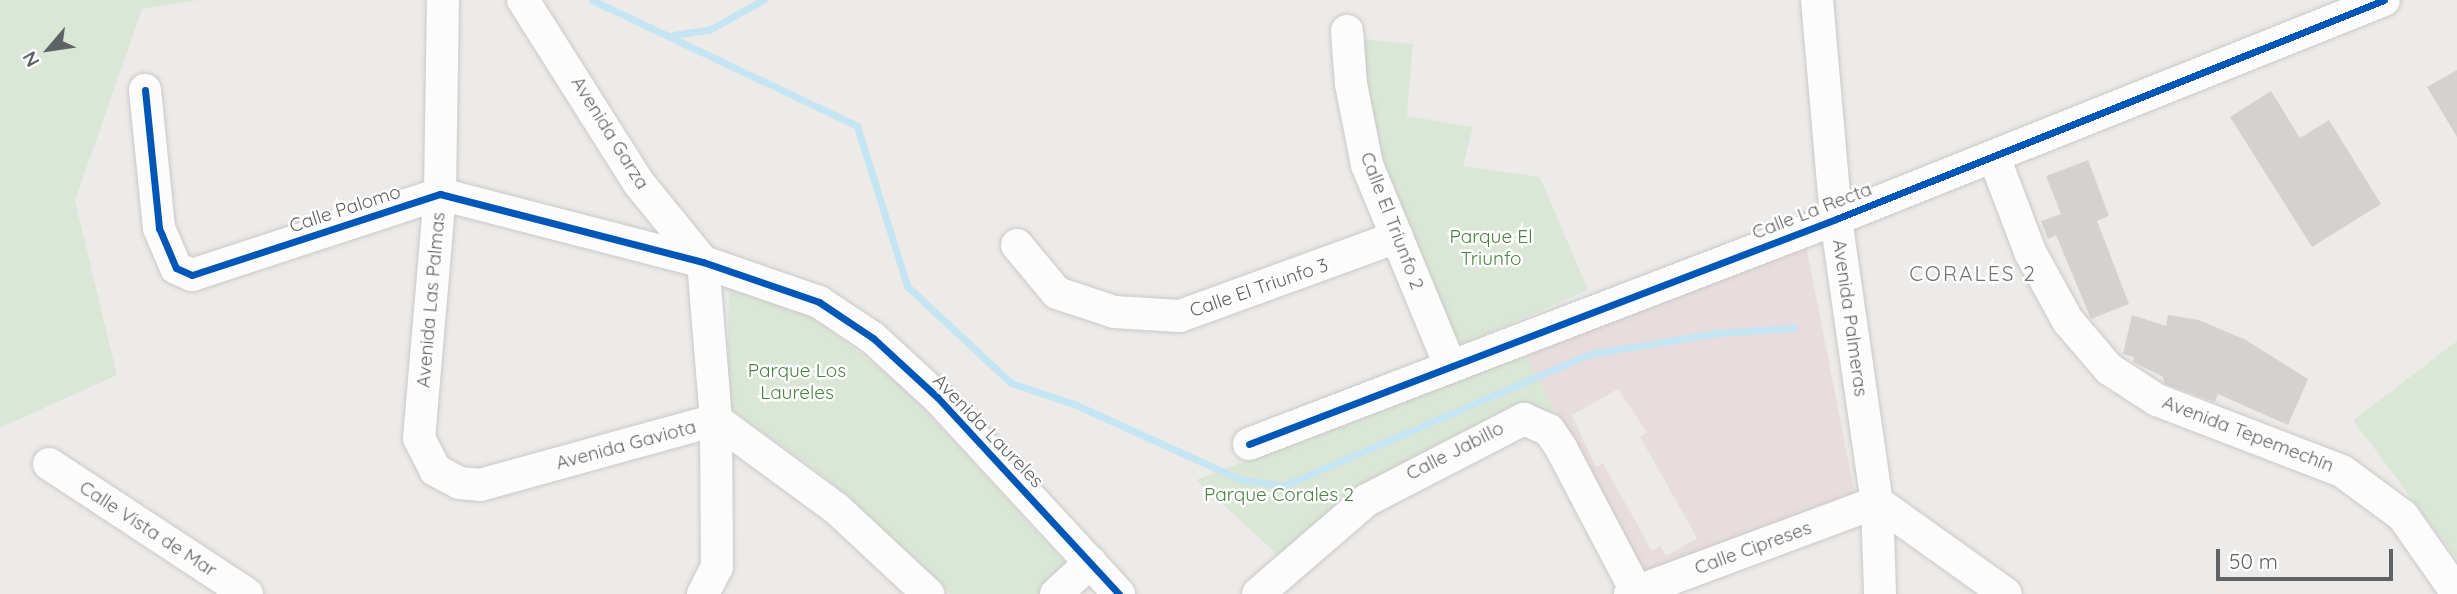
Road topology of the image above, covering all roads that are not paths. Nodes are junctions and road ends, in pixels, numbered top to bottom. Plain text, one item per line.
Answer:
1 (443, 0) edge
2 (523, 0) edge
3 (1817, 0) edge
4 (2384, 0) edge
5 (1347, 31) dead end
6 (145, 90) dead end
7 (1994, 157) junction
8 (440, 194) junction
9 (1836, 219) junction
10 (1397, 237) junction
11 (1017, 245) dead end
12 (703, 262) junction
13 (1450, 365) junction
14 (716, 420) junction
15 (1249, 444) dead end
16 (49, 464) dead end
17 (435, 470) joint
18 (1877, 502) junction
19 (1091, 562) junction
20 (1633, 592) edge
21 (926, 593) edge
22 (2457, 593) edge
23 (247, 594) edge
24 (702, 594) edge
25 (1056, 594) edge
26 (1119, 594) edge
27 (1258, 594) edge
28 (1880, 594) edge
29 (2006, 594) edge

1 - 8 street, Avenida Las Palmas
2 - 12 street, Avenida Garza
3 - 9 street, Avenida Palmeras
4 - 7 street, Calle La Recta
5 - 10 street, Calle El Triunfo 2
6 - 8 street, Calle Palomo
7 - 9 street, Calle La Recta
7 - 22 street, Avenida Tepemechín
8 - 12 street
8 - 17 street, Avenida Las Palmas
9 - 13 street, Calle La Recta
9 - 18 street, Avenida Palmeras
10 - 11 street, Calle El Triunfo 3
10 - 13 street, Calle El Triunfo 2
12 - 14 street
12 - 19 street, Avenida Laureles
13 - 15 street, Calle La Recta
14 - 17 street, Avenida Gaviota
14 - 21 street, Avenida Gaviota
14 - 24 street
16 - 23 street, Calle Vista de Mar
18 - 20 street, Calle Cipreses
18 - 28 street, Avenida Palmeras
18 - 29 street
19 - 25 street
19 - 26 street, Avenida Laureles
20 - 27 street, Calle Jabillo

